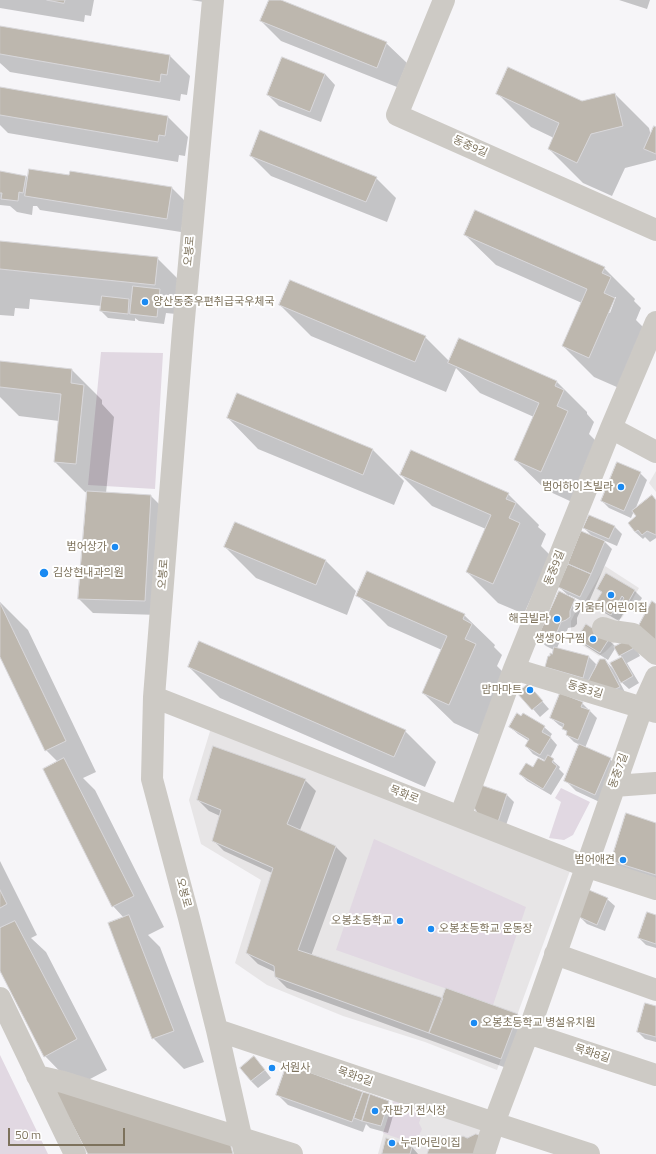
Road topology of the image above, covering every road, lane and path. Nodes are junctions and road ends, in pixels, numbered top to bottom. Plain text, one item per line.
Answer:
1 (444, 0) edge
2 (208, 2) edge
3 (656, 230) edge
4 (656, 322) edge
5 (611, 428) junction
6 (656, 452) edge
7 (603, 628) dead end
8 (656, 654) edge
9 (514, 669) junction
10 (656, 677) edge
11 (154, 697) junction
12 (649, 710) edge
13 (656, 783) edge
14 (614, 786) junction
15 (460, 817) junction
16 (585, 866) junction
17 (656, 889) edge
18 (555, 954) junction
19 (656, 990) edge
20 (0, 998) edge
21 (217, 1030) junction
22 (528, 1033) junction
23 (656, 1075) edge
24 (37, 1076) junction
25 (494, 1124) junction
26 (243, 1146) edge
27 (75, 1154) edge
28 (292, 1154) edge
29 (484, 1154) edge
30 (589, 1154) edge

1 - 3 street, 동중9길
2 - 11 street, 오봉로
4 - 5 street, 동중9길
5 - 6 street
5 - 9 street, 동중9길
7 - 8 street
9 - 12 street, 동중3길
9 - 15 street, 동중9길
10 - 12 street, 동중7길
11 - 15 street, 목화로
11 - 21 street, 오봉로
12 - 14 street, 동중7길
13 - 14 street
14 - 16 street, 동중7길
15 - 16 street, 목화로
16 - 17 street, 목화로
16 - 18 street
18 - 19 street
18 - 22 street
20 - 24 street
21 - 25 street, 목화9길
21 - 26 street, 오봉로
22 - 23 street, 목화8길
22 - 25 street
24 - 26 street
24 - 27 street
25 - 29 street
25 - 30 street
26 - 28 street

